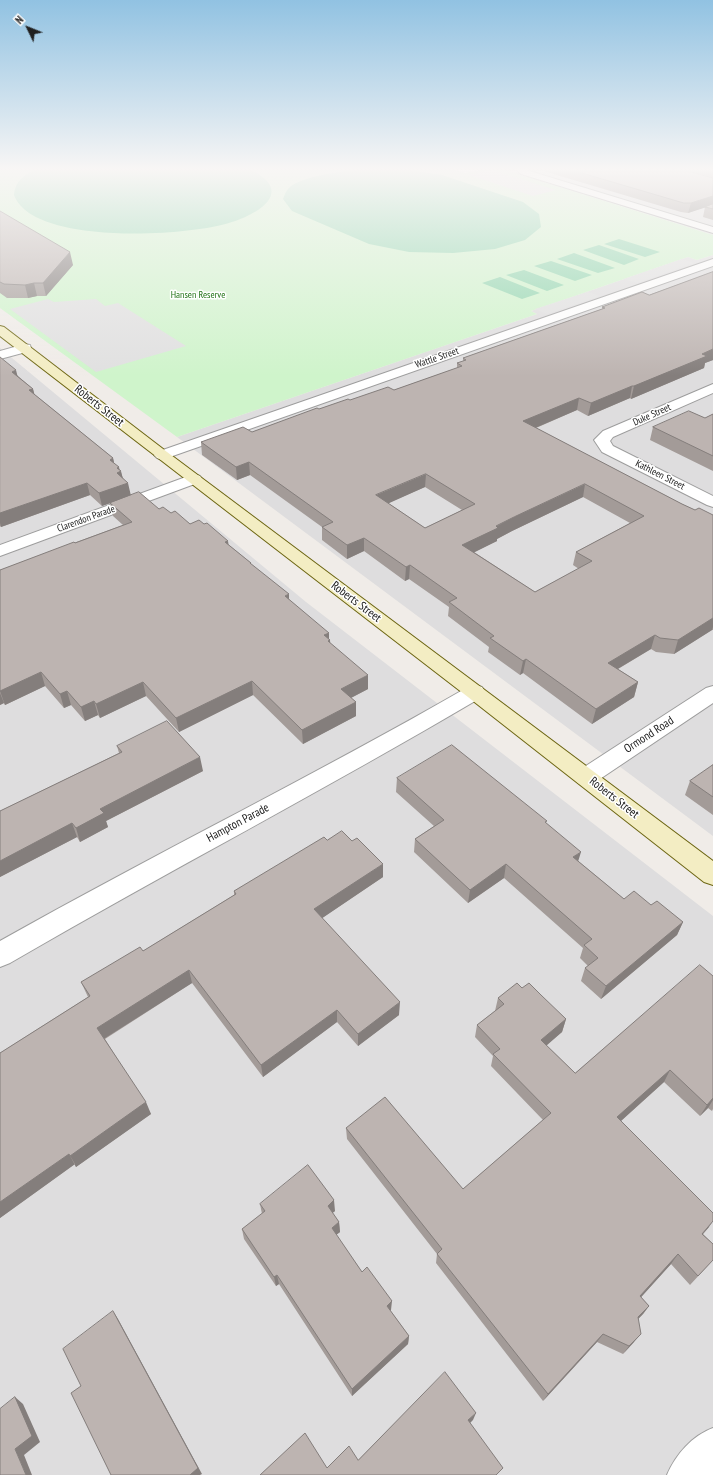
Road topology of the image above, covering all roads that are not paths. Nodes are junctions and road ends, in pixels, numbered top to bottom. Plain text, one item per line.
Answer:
1 (713, 262) edge
2 (0, 330) edge
3 (25, 348) junction
4 (0, 355) edge
5 (713, 388) edge
6 (607, 448) joint
7 (162, 455) junction
8 (194, 479) junction
9 (713, 502) edge
10 (0, 551) edge
11 (475, 692) junction
12 (713, 693) edge
13 (586, 776) junction
14 (713, 875) edge
15 (0, 954) edge
16 (713, 1448) edge
17 (687, 1475) edge

1 - 7 street, Wattle Street
2 - 3 street, Roberts Street
3 - 4 street
3 - 7 street, Roberts Street
5 - 6 street, Duke Street
6 - 9 street, Kathleen Street
7 - 8 street, Roberts Street
8 - 10 street, Clarendon Parade
8 - 11 street, Roberts Street
11 - 13 street, Roberts Street
11 - 15 street, Hampton Parade
12 - 13 street, Ormond Road
13 - 14 street, Roberts Street
16 - 17 street

